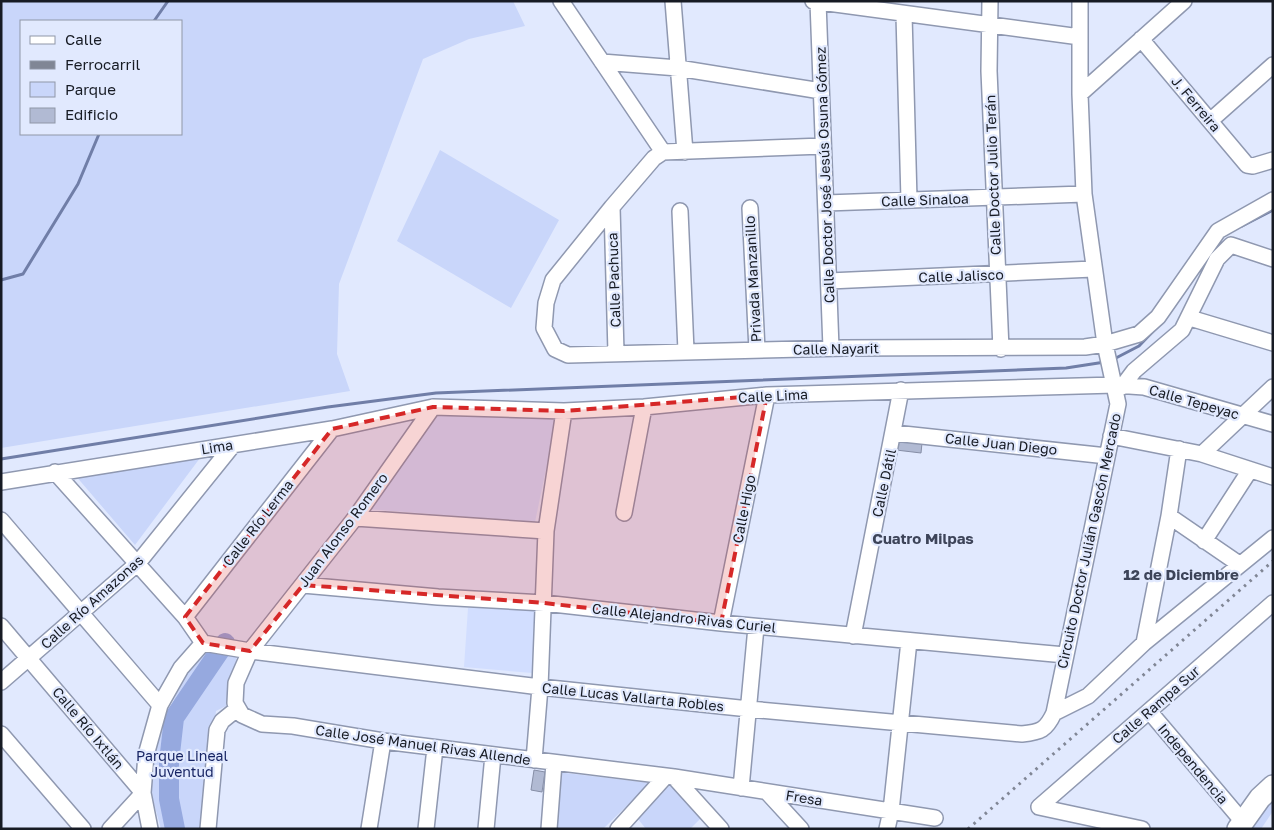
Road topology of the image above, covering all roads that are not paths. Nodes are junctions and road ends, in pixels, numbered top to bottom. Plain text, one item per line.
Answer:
1 (561, 1) edge
2 (673, 1) edge
3 (813, 1) edge
4 (990, 1) edge
5 (1080, 1) edge
6 (1184, 1) edge
7 (818, 2) edge
8 (904, 15) junction
9 (989, 24) junction
10 (1080, 37) junction
11 (1142, 39) junction
12 (602, 62) junction
13 (1273, 65) edge
14 (678, 68) junction
15 (821, 91) junction
16 (1080, 94) junction
17 (1210, 121) junction
18 (824, 146) junction
19 (663, 152) junction
20 (685, 152) junction
21 (1273, 160) edge
22 (1084, 194) junction
23 (994, 197) junction
24 (909, 200) junction
25 (1273, 200) edge
26 (826, 203) junction
27 (612, 207) junction
28 (750, 208) dead end
29 (680, 211) dead end
30 (1273, 259) edge
31 (1093, 269) junction
32 (997, 275) junction
33 (829, 281) junction
34 (1190, 318) junction
35 (1273, 343) edge
36 (1105, 347) junction
37 (831, 348) junction
38 (1001, 348) junction
39 (757, 350) junction
40 (686, 351) junction
41 (616, 353) junction
42 (1116, 381) junction
43 (1273, 386) edge
44 (901, 390) junction
45 (766, 395) junction
46 (433, 406) junction
47 (644, 407) junction
48 (564, 410) junction
49 (1242, 416) junction
50 (1273, 424) edge
51 (332, 429) junction
52 (894, 433) junction
53 (1111, 436) junction
54 (232, 445) junction
55 (1179, 449) junction
56 (1202, 454) junction
57 (1107, 456) junction
58 (1250, 470) junction
59 (55, 472) junction
60 (1273, 477) edge
61 (1, 482) edge
62 (624, 513) dead end
63 (1169, 516) junction
64 (355, 518) junction
65 (1, 520) edge
66 (546, 532) junction
67 (1273, 538) edge
68 (1204, 541) junction
69 (138, 563) junction
70 (1239, 564) junction
71 (304, 585) junction
72 (544, 603) junction
73 (1273, 603) edge
74 (80, 613) junction
75 (185, 617) junction
76 (721, 623) junction
77 (1, 626) edge
78 (756, 627) junction
79 (853, 636) junction
80 (909, 641) junction
81 (203, 642) junction
82 (1144, 643) junction
83 (250, 651) junction
84 (1065, 655) junction
85 (29, 658) junction
86 (1, 682) edge
87 (540, 687) junction
88 (160, 705) junction
89 (238, 708) junction
90 (749, 710) junction
91 (1149, 711) junction
92 (1054, 713) junction
93 (901, 723) junction
94 (1, 734) edge
95 (383, 741) junction
96 (435, 748) junction
97 (493, 755) junction
98 (534, 760) junction
99 (554, 763) junction
100 (669, 777) junction
101 (741, 788) junction
102 (767, 792) junction
103 (1266, 792) edge
104 (143, 793) junction
105 (892, 812) junction
106 (935, 818) dead end
107 (1234, 825) edge
108 (627, 826) edge
109 (84, 829) edge
110 (110, 829) edge
111 (150, 829) edge
112 (208, 829) edge
113 (369, 829) edge
114 (426, 829) edge
115 (486, 829) edge
116 (549, 829) edge
117 (722, 829) edge
118 (801, 829) edge
119 (887, 829) edge
120 (1142, 829) edge

1 - 12 street
2 - 14 street
3 - 7 street
4 - 9 street, Calle Doctor Julio Terán
5 - 10 street, Circuito Doctor Julián Gascón Mercado
6 - 11 street
7 - 8 street
7 - 15 street, Calle Doctor José Jesús Osuna Gómez
8 - 9 street
8 - 24 street
9 - 10 street
9 - 23 street, Calle Doctor Julio Terán
10 - 16 street, Circuito Doctor Julián Gascón Mercado
11 - 16 street
11 - 17 street, J. Ferreira
12 - 14 street
12 - 19 street
13 - 17 street
14 - 15 street
14 - 20 street
15 - 18 street, Calle Doctor José Jesús Osuna Gómez
16 - 22 street, Circuito Doctor Julián Gascón Mercado
17 - 21 street, J. Ferreira
18 - 20 street
18 - 26 street, Calle Doctor José Jesús Osuna Gómez
19 - 20 street
19 - 27 street
22 - 23 street, Calle Sinaloa
22 - 31 street, Circuito Doctor Julián Gascón Mercado
23 - 24 street, Calle Sinaloa
23 - 32 street, Calle Doctor Julio Terán
24 - 26 street, Calle Sinaloa
25 - 36 street, Calle Nayarit
26 - 33 street, Calle Doctor José Jesús Osuna Gómez
27 - 41 street, Calle Pachuca
27 - 41 street, Calle Nayarit
28 - 39 street, Privada Manzanillo
29 - 40 street
30 - 34 street
31 - 32 street, Calle Jalisco
31 - 36 street, Circuito Doctor Julián Gascón Mercado
32 - 33 street, Calle Jalisco
32 - 38 street, Calle Doctor Julio Terán
33 - 37 street, Calle Doctor José Jesús Osuna Gómez
34 - 35 street
34 - 42 street
36 - 38 street, Calle Nayarit
36 - 42 street, Circuito Doctor Julián Gascón Mercado
37 - 38 street, Calle Nayarit
37 - 39 street, Calle Nayarit
39 - 40 street, Calle Nayarit
40 - 41 street, Calle Nayarit
42 - 44 street, Calle Lima
42 - 49 street, Calle Tepeyac
42 - 53 street, Circuito Doctor Julián Gascón Mercado
43 - 49 street
44 - 45 street, Calle Lima
44 - 52 street, Calle Dátil
45 - 47 street, Calle Lima
45 - 76 street, Calle Higo
46 - 48 street, Calle Lima
46 - 51 street, Lima
46 - 64 street, Juan Alonso Romero
47 - 48 street, Calle Lima
47 - 62 street
48 - 66 street
49 - 50 street, Calle Tepeyac
49 - 56 street
51 - 54 street, Lima
51 - 75 street, Calle Río Lerma
52 - 57 street, Calle Juan Diego
52 - 79 street, Calle Dátil
53 - 55 street
53 - 57 street, Circuito Doctor Julián Gascón Mercado
54 - 59 street, Lima
54 - 69 street, Calle Río Amazonas
55 - 56 street
55 - 63 street
56 - 58 street
57 - 84 street, Circuito Doctor Julián Gascón Mercado
58 - 60 street
58 - 68 street
59 - 61 street, Lima
59 - 69 street
63 - 68 street
63 - 82 street
64 - 66 street
64 - 71 street, Juan Alonso Romero
65 - 74 street
66 - 72 street
67 - 70 street
68 - 70 street
69 - 74 street, Calle Río Amazonas
69 - 75 street
70 - 82 street
71 - 72 street, Calle Alejandro Rivas Curiel
71 - 83 street, Juan Alonso Romero
72 - 76 street, Calle Alejandro Rivas Curiel
72 - 87 street
73 - 91 street, Calle Rampa Sur
74 - 85 street, Calle Río Amazonas
74 - 88 street
75 - 81 street
76 - 78 street, Calle Alejandro Rivas Curiel
77 - 85 street, Calle Río Ixtlán
78 - 79 street, Calle Alejandro Rivas Curiel
78 - 90 street
79 - 80 street, Calle Alejandro Rivas Curiel
80 - 84 street, Calle Alejandro Rivas Curiel
80 - 93 street
81 - 83 street, Calle Lucas Vallarta Robles
81 - 88 street
82 - 92 street
83 - 87 street, Calle Lucas Vallarta Robles
83 - 89 street
84 - 92 street, Circuito Doctor Julián Gascón Mercado
85 - 86 street, Calle Río Amazonas
85 - 104 street, Calle Río Ixtlán
87 - 90 street, Calle Lucas Vallarta Robles
87 - 98 street
88 - 104 street
89 - 95 street, Calle José Manuel Rivas Allende
89 - 112 street
90 - 93 street, Calle Lucas Vallarta Robles
90 - 101 street
91 - 107 street, Independencia
91 - 120 street, Calle Rampa Sur
92 - 93 street, Calle Lucas Vallarta Robles
93 - 105 street
94 - 109 street
95 - 96 street, Calle José Manuel Rivas Allende
95 - 113 street
96 - 97 street, Calle José Manuel Rivas Allende
96 - 114 street
97 - 98 street, Calle José Manuel Rivas Allende
97 - 115 street
98 - 99 street, Calle José Manuel Rivas Allende
99 - 100 street, Calle José Manuel Rivas Allende
99 - 116 street
100 - 101 street, Fresa
100 - 108 street
100 - 117 street
101 - 102 street, Fresa
102 - 105 street, Fresa
102 - 118 street
103 - 107 highway
104 - 110 street
104 - 111 street, Calle Río Ixtlán
105 - 106 street, Fresa
105 - 119 street

